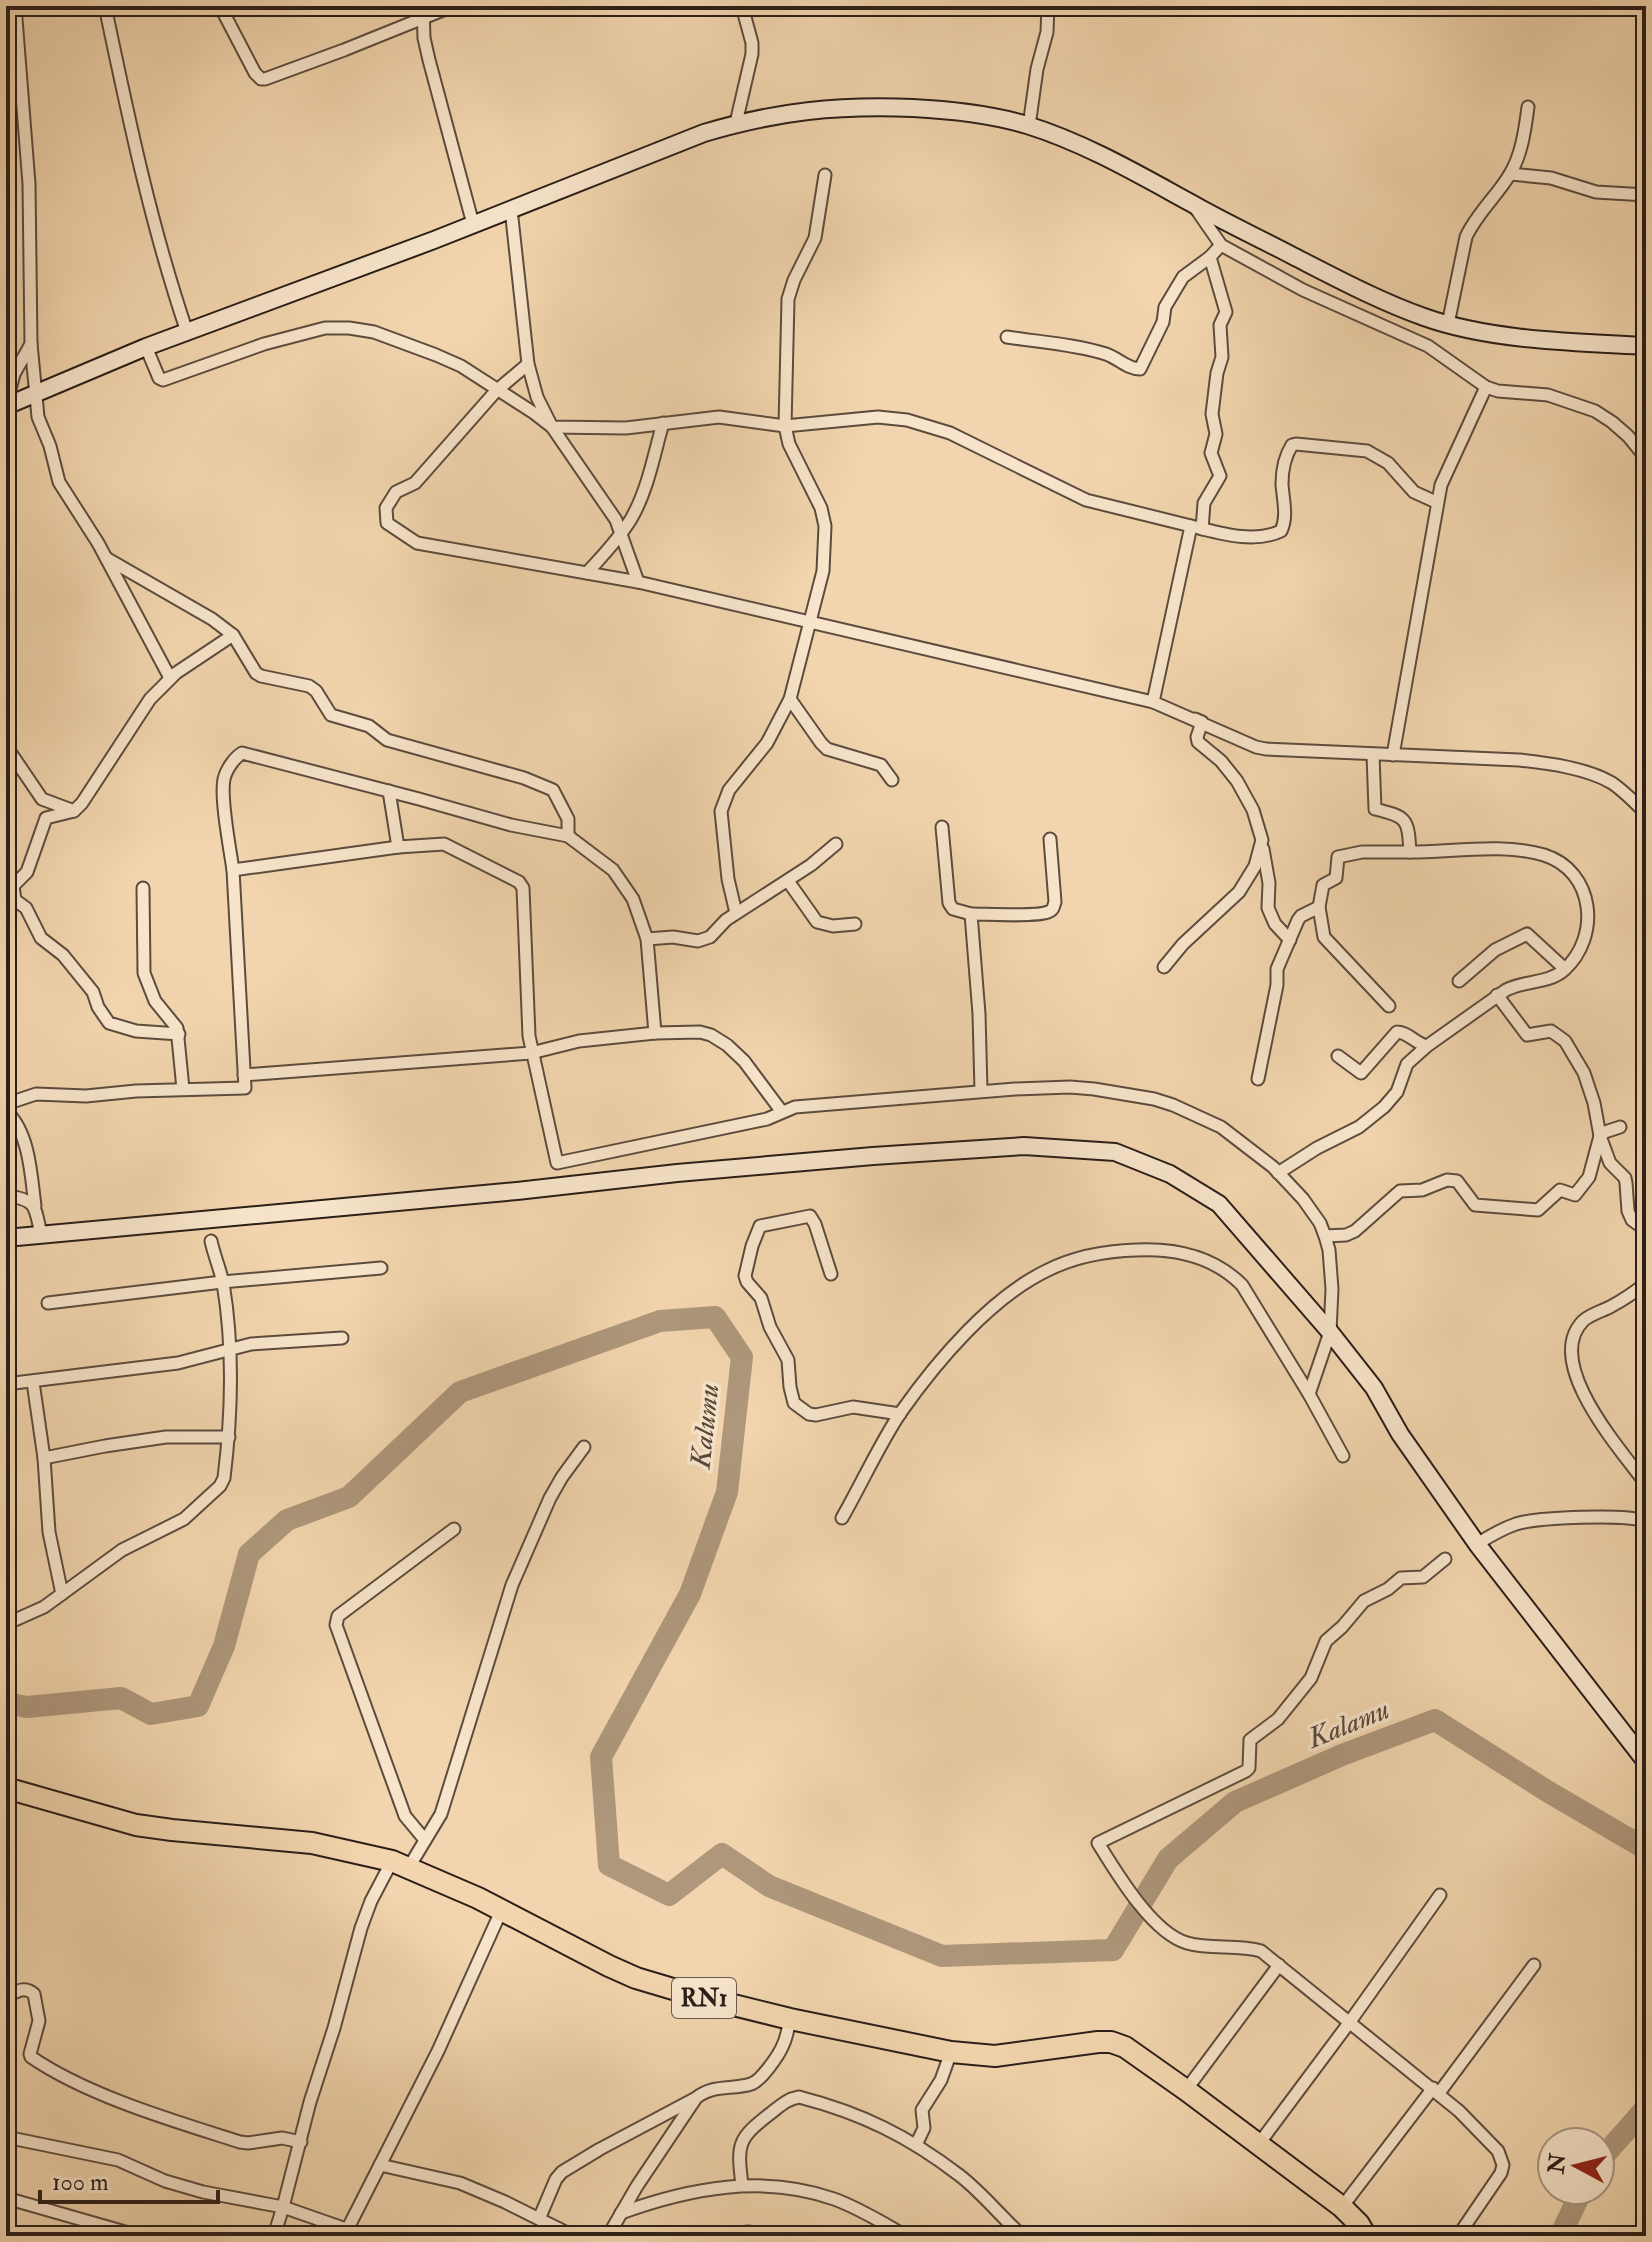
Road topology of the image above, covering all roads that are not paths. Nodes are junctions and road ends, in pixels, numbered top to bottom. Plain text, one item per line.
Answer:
1 (105, 6) edge
2 (220, 6) edge
3 (453, 6) edge
4 (742, 6) edge
5 (1048, 6) edge
6 (15, 10) edge
7 (424, 12) edge
8 (6, 23) edge
9 (1528, 107) dead end
10 (736, 123) junction
11 (1029, 126) junction
12 (1510, 174) junction
13 (825, 175) dead end
14 (1646, 195) edge
15 (1193, 205) junction
16 (511, 209) junction
17 (473, 224) junction
18 (1221, 245) junction
19 (1210, 257) junction
20 (1448, 324) junction
21 (187, 332) junction
22 (1007, 337) dead end
23 (31, 344) junction
24 (1646, 346) edge
25 (146, 347) junction
26 (528, 364) junction
27 (10, 376) edge
28 (1486, 387) junction
29 (496, 391) junction
30 (35, 395) junction
31 (6, 405) edge
32 (663, 423) junction
33 (785, 426) junction
34 (552, 427) junction
35 (1643, 451) edge
36 (1646, 467) edge
37 (1436, 502) junction
38 (1197, 528) junction
39 (621, 534) junction
40 (106, 558) junction
41 (587, 573) junction
42 (638, 582) junction
43 (810, 622) junction
44 (233, 635) junction
45 (170, 678) junction
46 (790, 699) junction
47 (1153, 702) junction
48 (1184, 714) junction
49 (6, 746) edge
50 (1373, 755) junction
51 (1393, 755) junction
52 (892, 780) dead end
53 (389, 791) junction
54 (46, 802) junction
55 (74, 811) junction
56 (1646, 813) edge
57 (46, 818) junction
58 (942, 827) dead end
59 (568, 836) junction
60 (1050, 839) dead end
61 (1262, 840) junction
62 (836, 844) dead end
63 (398, 847) junction
64 (1410, 852) junction
65 (233, 870) junction
66 (788, 881) junction
67 (143, 888) dead end
68 (1319, 907) junction
69 (736, 913) junction
70 (971, 914) junction
71 (855, 924) dead end
72 (647, 939) junction
73 (1290, 940) junction
74 (1164, 967) dead end
75 (1565, 969) junction
76 (1459, 981) dead end
77 (1497, 995) junction
78 (1389, 1006) dead end
79 (655, 1033) junction
80 (179, 1034) junction
81 (1427, 1046) junction
82 (531, 1053) junction
83 (1338, 1056) dead end
84 (244, 1075) junction
85 (1258, 1079) dead end
86 (183, 1089) junction
87 (981, 1091) junction
88 (6, 1104) edge
89 (6, 1111) edge
90 (782, 1112) junction
91 (1620, 1127) dead end
92 (1600, 1136) junction
93 (1278, 1173) junction
94 (6, 1195) edge
95 (35, 1206) junction
96 (1646, 1230) edge
97 (41, 1234) junction
98 (1325, 1236) junction
99 (6, 1238) edge
100 (211, 1241) dead end
101 (381, 1268) dead end
102 (831, 1274) dead end
103 (222, 1282) junction
104 (1646, 1283) edge
105 (48, 1303) dead end
106 (1330, 1332) junction
107 (342, 1338) dead end
108 (230, 1348) junction
109 (33, 1382) junction
110 (6, 1384) edge
111 (1309, 1394) junction
112 (900, 1414) junction
113 (229, 1437) junction
114 (584, 1447) dead end
115 (1343, 1456) dead end
116 (44, 1458) junction
117 (1646, 1484) edge
118 (842, 1518) dead end
119 (1646, 1521) edge
120 (454, 1529) dead end
121 (1477, 1544) junction
122 (1445, 1559) dead end
123 (62, 1594) junction
124 (6, 1624) edge
125 (1646, 1762) edge
126 (6, 1788) edge
127 (425, 1840) junction
128 (400, 1864) junction
129 (1440, 1895) dead end
130 (502, 1909) junction
131 (1279, 1965) junction
132 (1534, 1965) dead end
133 (6, 1997) edge
134 (790, 2019) junction
135 (1349, 2023) junction
136 (951, 2052) junction
137 (1186, 2090) junction
138 (1436, 2091) junction
139 (696, 2098) junction
140 (6, 2137) edge
141 (301, 2142) junction
142 (916, 2145) junction
143 (1258, 2145) junction
144 (380, 2165) junction
145 (742, 2185) junction
146 (6, 2198) edge
147 (283, 2207) junction
148 (1342, 2207) junction
149 (620, 2213) junction
150 (539, 2219) junction
151 (348, 2228) junction
152 (556, 2233) edge
153 (139, 2236) edge
154 (274, 2236) edge
155 (366, 2236) edge
156 (573, 2236) edge
157 (608, 2236) edge
158 (712, 2236) edge
159 (770, 2236) edge
160 (906, 2236) edge
161 (1026, 2236) edge
162 (1366, 2236) edge
163 (1458, 2236) edge

1 - 21 street
2 - 7 street
3 - 7 street
4 - 10 street
5 - 11 street
6 - 8 street
6 - 23 street
7 - 17 street
9 - 12 street
10 - 11 main road
10 - 16 main road
11 - 15 main road
12 - 14 street
12 - 20 street
13 - 33 street
15 - 18 street
15 - 20 main road
16 - 17 main road
16 - 26 street
17 - 21 main road
18 - 19 street
18 - 28 street
19 - 22 street
19 - 38 street
20 - 24 main road
21 - 25 main road
23 - 27 street
23 - 30 street
25 - 29 street
25 - 30 main road
26 - 29 street
26 - 34 street
27 - 31 street
28 - 35 street
28 - 37 street
29 - 34 street
29 - 41 street
30 - 31 main road
30 - 40 street
32 - 33 street
32 - 34 street
32 - 39 street
33 - 38 street
33 - 43 street
34 - 39 street
35 - 36 street
37 - 38 street
37 - 51 street
38 - 47 street
39 - 41 street
39 - 42 street
40 - 44 street
40 - 45 street
41 - 42 street
42 - 43 street
43 - 46 street
43 - 47 street
44 - 45 street
44 - 59 street
45 - 55 street
46 - 52 street
46 - 69 street
47 - 48 street
48 - 50 street
48 - 61 street
49 - 54 street
50 - 51 street
50 - 64 street
51 - 56 street
53 - 59 street
53 - 63 street
53 - 65 street
54 - 55 street
54 - 57 street
55 - 57 street
57 - 80 street
58 - 70 street
59 - 72 street
60 - 70 street
61 - 73 street
61 - 74 street
62 - 66 street
63 - 65 street
63 - 82 street
64 - 68 street
64 - 75 street
65 - 84 street
66 - 69 street
66 - 71 street
67 - 80 street
68 - 73 street
68 - 78 street
69 - 72 street
70 - 87 street
72 - 79 street
73 - 85 street
75 - 76 street
75 - 77 street
77 - 81 street
77 - 92 street
79 - 82 street
79 - 90 street
80 - 86 street
81 - 83 street
81 - 93 street
82 - 84 street
82 - 90 street
84 - 86 street
86 - 88 street
87 - 90 street
87 - 93 street
89 - 95 street
91 - 92 street
92 - 96 street
92 - 98 street
93 - 98 street
94 - 95 street
95 - 97 street
97 - 99 main road
97 - 106 main road
98 - 106 street
100 - 103 street
101 - 103 street
102 - 112 street
103 - 105 street
103 - 108 street
104 - 117 street
106 - 111 street
106 - 121 main road
107 - 108 street
108 - 109 street
108 - 113 street
109 - 110 street
109 - 116 street
111 - 112 street
111 - 115 street
112 - 118 street
113 - 116 street
113 - 123 street
114 - 127 street
116 - 123 street
119 - 121 street
120 - 127 street
121 - 125 main road
122 - 131 street
123 - 124 street
126 - 128 highway, RN1
127 - 128 street
128 - 130 highway, RN1
128 - 141 street
129 - 135 street
130 - 134 highway, RN1
130 - 144 street
131 - 135 street
131 - 137 street
132 - 138 street
133 - 141 street
134 - 136 highway, RN1
134 - 139 street
135 - 138 street
135 - 143 street
136 - 137 highway, RN1
136 - 142 street
137 - 143 highway, RN1
138 - 148 street
138 - 163 street
139 - 149 street
139 - 150 street
140 - 147 street
141 - 147 street
142 - 145 street
142 - 161 street
143 - 148 highway, RN1
144 - 150 street
144 - 151 street
145 - 149 street
145 - 160 street
146 - 153 street
147 - 151 street
147 - 154 street
148 - 162 highway, RN1
149 - 157 street
150 - 152 street
151 - 155 street
152 - 156 street
158 - 159 street

